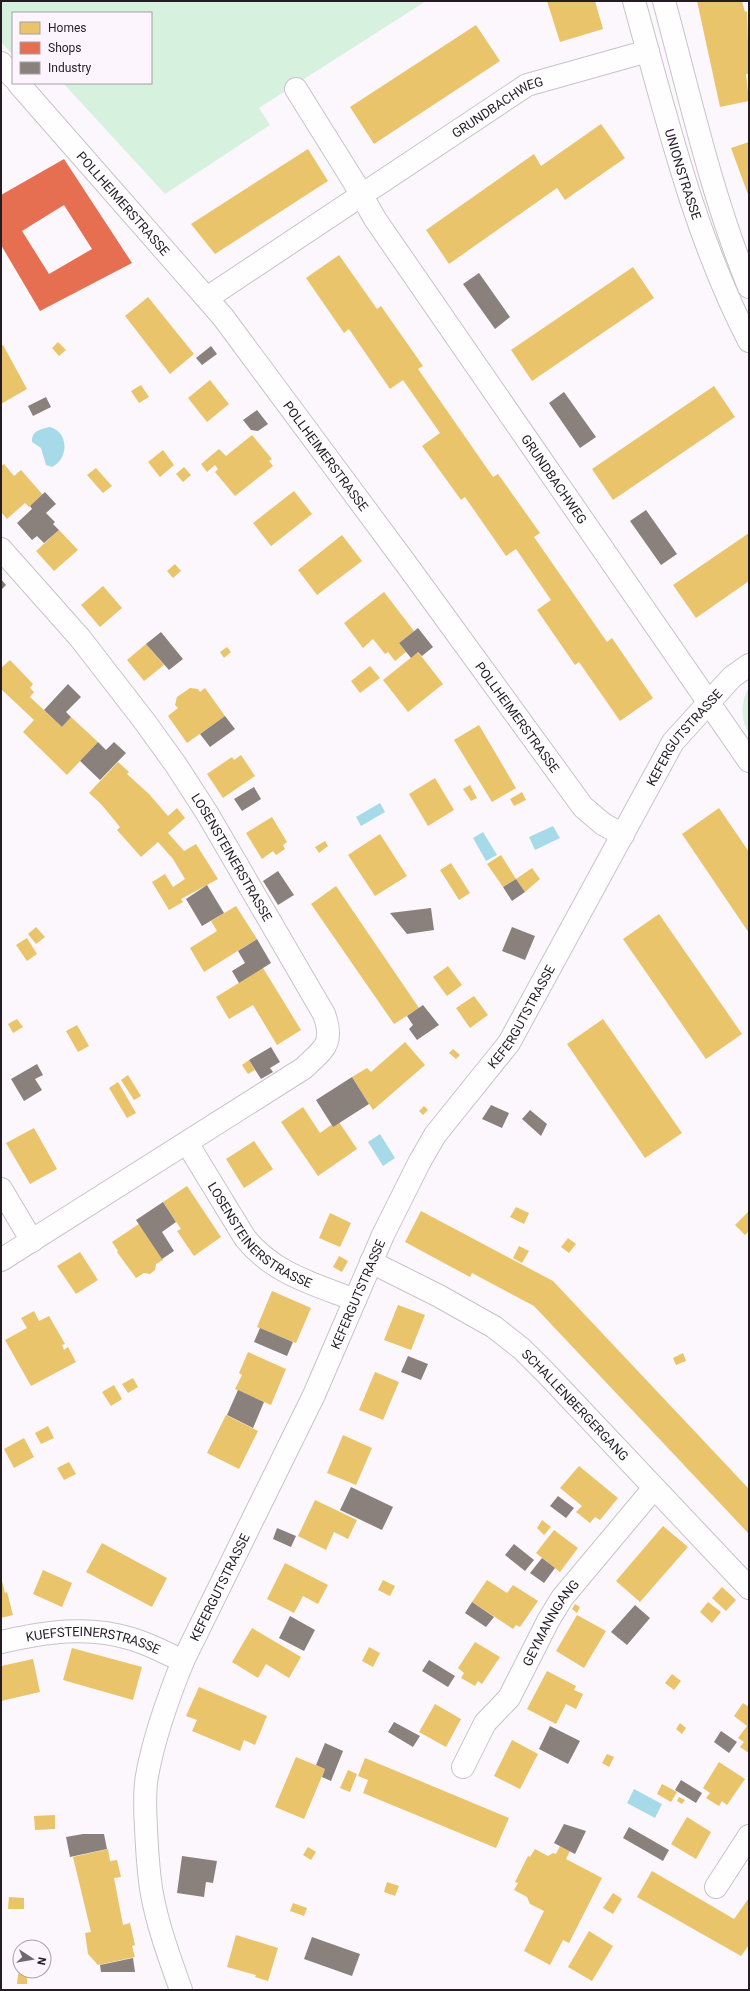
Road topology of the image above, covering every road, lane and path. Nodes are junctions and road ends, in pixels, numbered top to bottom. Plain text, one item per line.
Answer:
1 (634, 1) edge
2 (664, 1) edge
3 (648, 51) junction
4 (1, 63) edge
5 (12, 76) edge
6 (19, 84) edge
7 (296, 89) dead end
8 (361, 195) junction
9 (749, 287) edge
10 (207, 298) junction
11 (749, 341) edge
12 (1, 549) edge
13 (749, 665) edge
14 (709, 703) junction
15 (749, 761) edge
16 (623, 835) junction
17 (187, 1143) junction
18 (1, 1189) edge
19 (32, 1241) junction
20 (1, 1260) edge
21 (371, 1262) junction
22 (355, 1300) junction
23 (654, 1488) junction
24 (749, 1588) edge
25 (1, 1642) edge
26 (183, 1661) junction
27 (464, 1767) dead end
28 (749, 1836) edge
29 (716, 1887) dead end
30 (181, 1990) edge

1 - 3 street, UNIONSTRASSE
2 - 9 street, UNIONSTRASSE
3 - 8 street, GRUNDBACHWEG
3 - 11 street, UNIONSTRASSE
4 - 5 street
6 - 10 street, POLLHEIMERSTRASSE
7 - 8 street, GRUNDBACHWEG
8 - 10 street, GRUNDBACHWEG
8 - 14 street, GRUNDBACHWEG
10 - 16 street, POLLHEIMERSTRASSE
12 - 17 street, LOSENSTEINERSTRASSE
13 - 14 street, KEFERGUTSTRASSE
14 - 15 street, GRUNDBACHWEG
14 - 16 street, KEFERGUTSTRASSE
16 - 21 street, KEFERGUTSTRASSE
17 - 19 street, LOSENSTEINERSTRASSE
17 - 22 street, LOSENSTEINERSTRASSE
18 - 19 street
19 - 20 street, LOSENSTEINERSTRASSE
21 - 22 street, KEFERGUTSTRASSE
21 - 23 street, SCHALLENBERGERGANG
22 - 26 street, KEFERGUTSTRASSE
23 - 24 street, SCHALLENBERGERGANG
23 - 27 street, GEYMANNGANG
25 - 26 street, KUEFSTEINERSTRASSE
26 - 30 street, KEFERGUTSTRASSE
28 - 29 street

